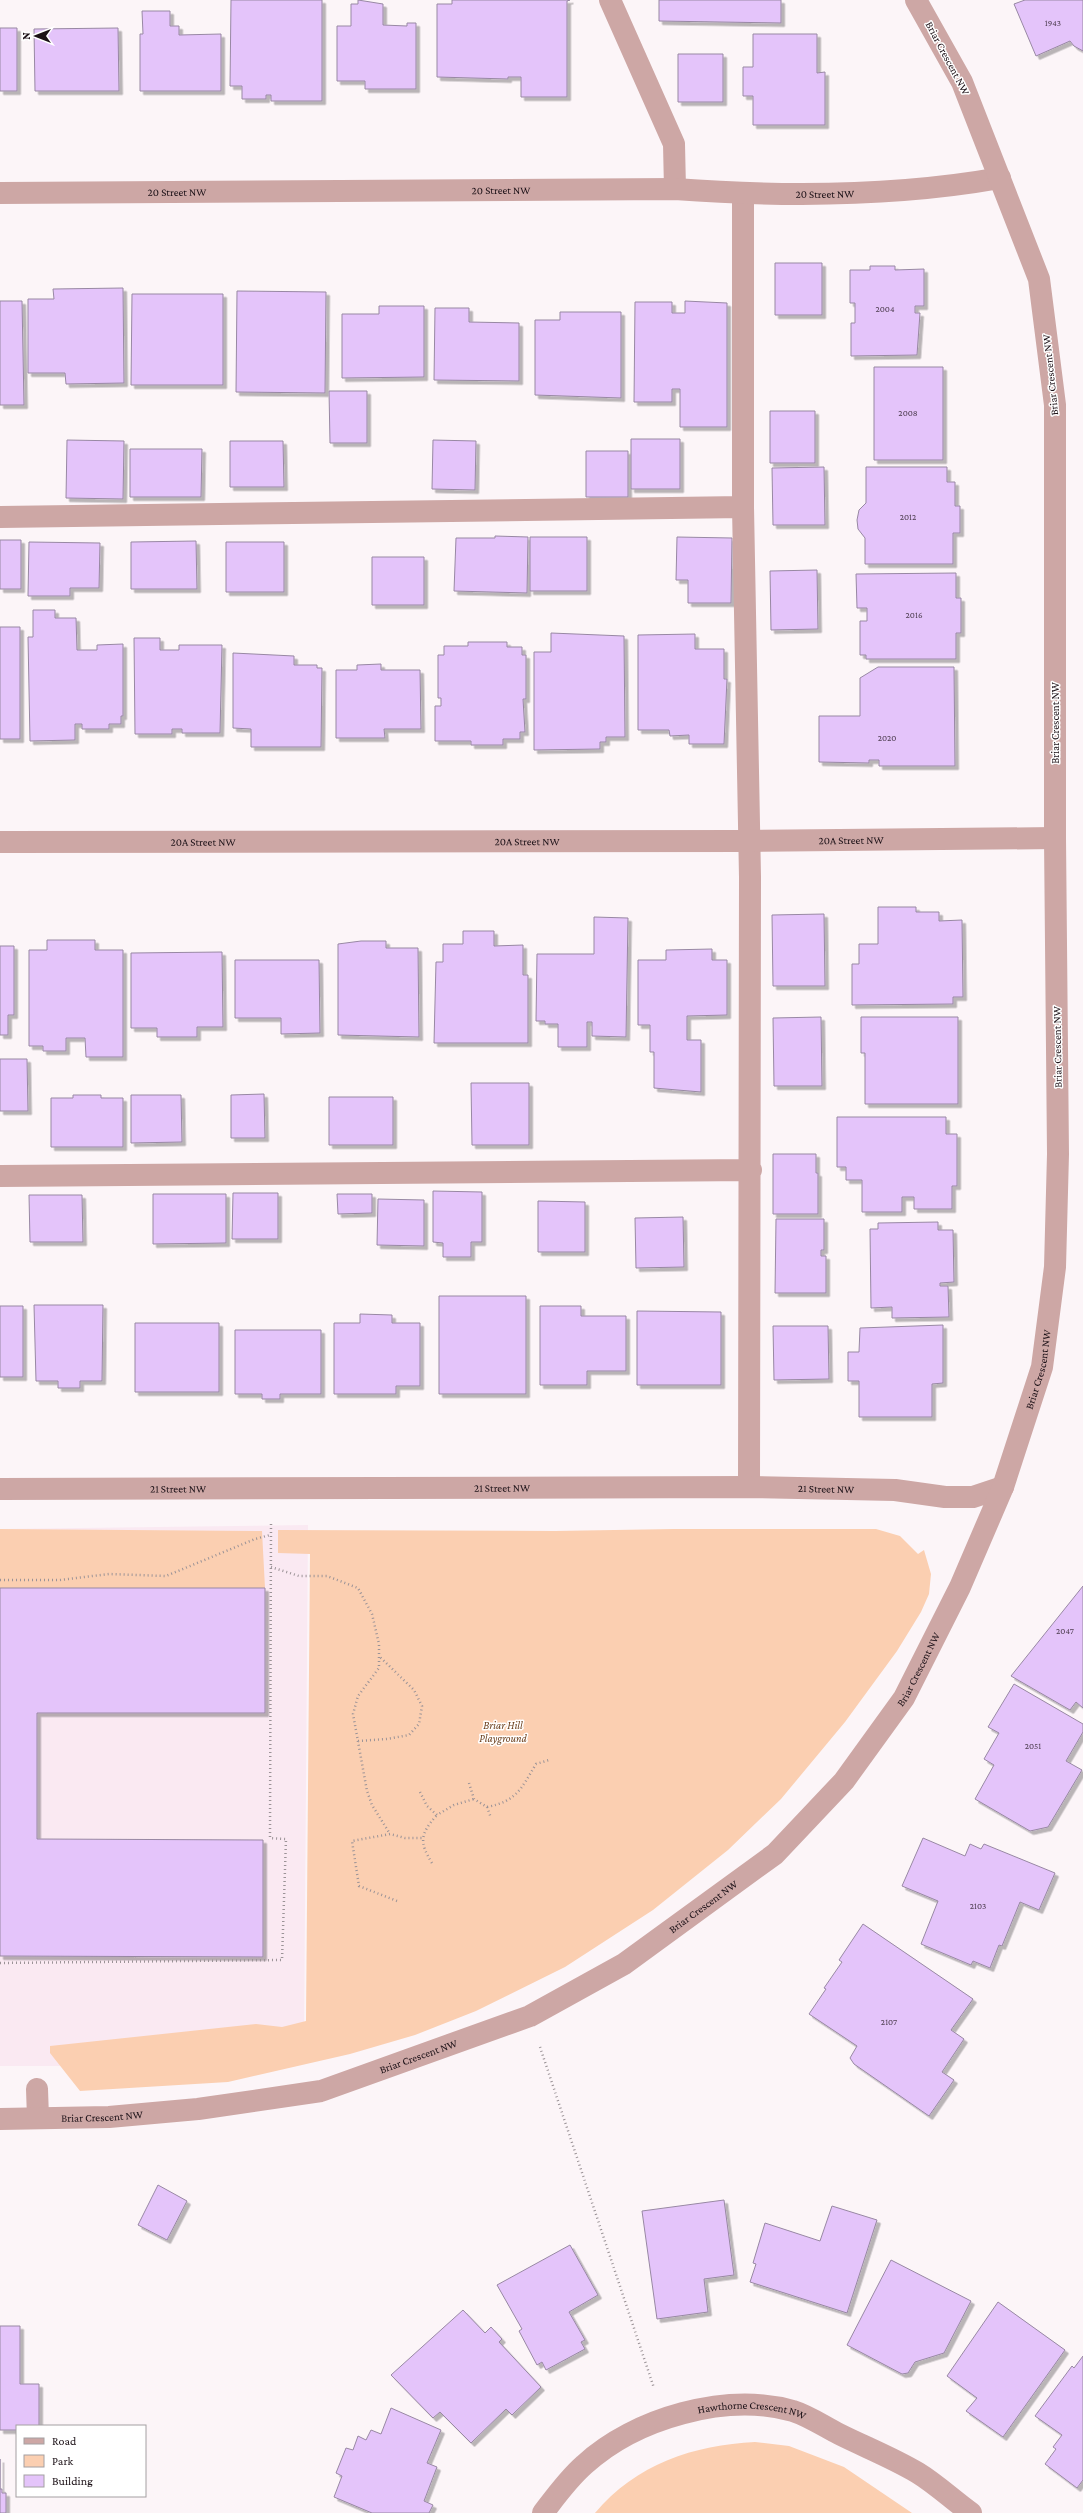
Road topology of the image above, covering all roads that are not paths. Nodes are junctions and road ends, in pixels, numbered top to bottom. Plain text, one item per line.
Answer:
1 (610, 0) edge
2 (916, 0) edge
3 (1000, 178) junction
4 (675, 189) junction
5 (0, 193) edge
6 (743, 194) junction
7 (743, 507) junction
8 (0, 517) edge
9 (1054, 838) junction
10 (748, 841) junction
11 (0, 842) edge
12 (751, 1170) junction
13 (0, 1176) edge
14 (749, 1487) junction
15 (1003, 1487) junction
16 (0, 1489) edge
17 (37, 2089) dead end
18 (0, 2118) edge
19 (38, 2118) junction
20 (543, 2513) edge
21 (971, 2513) edge

1 - 4 street
2 - 3 street, Briar Crescent NW
3 - 6 street, 20 Street NW
3 - 9 street, Briar Crescent NW
4 - 5 street, 20 Street NW
4 - 6 street, 20 Street NW
6 - 7 street
7 - 8 street
7 - 10 street
9 - 10 street, 20A Street NW
9 - 15 street, Briar Crescent NW
10 - 11 street, 20A Street NW
10 - 12 street
12 - 13 street
12 - 14 street
14 - 15 street, 21 Street NW
14 - 16 street, 21 Street NW
15 - 19 street, Briar Crescent NW
17 - 19 street
18 - 19 street, Briar Crescent NW
20 - 21 street, Hawthorne Crescent NW

